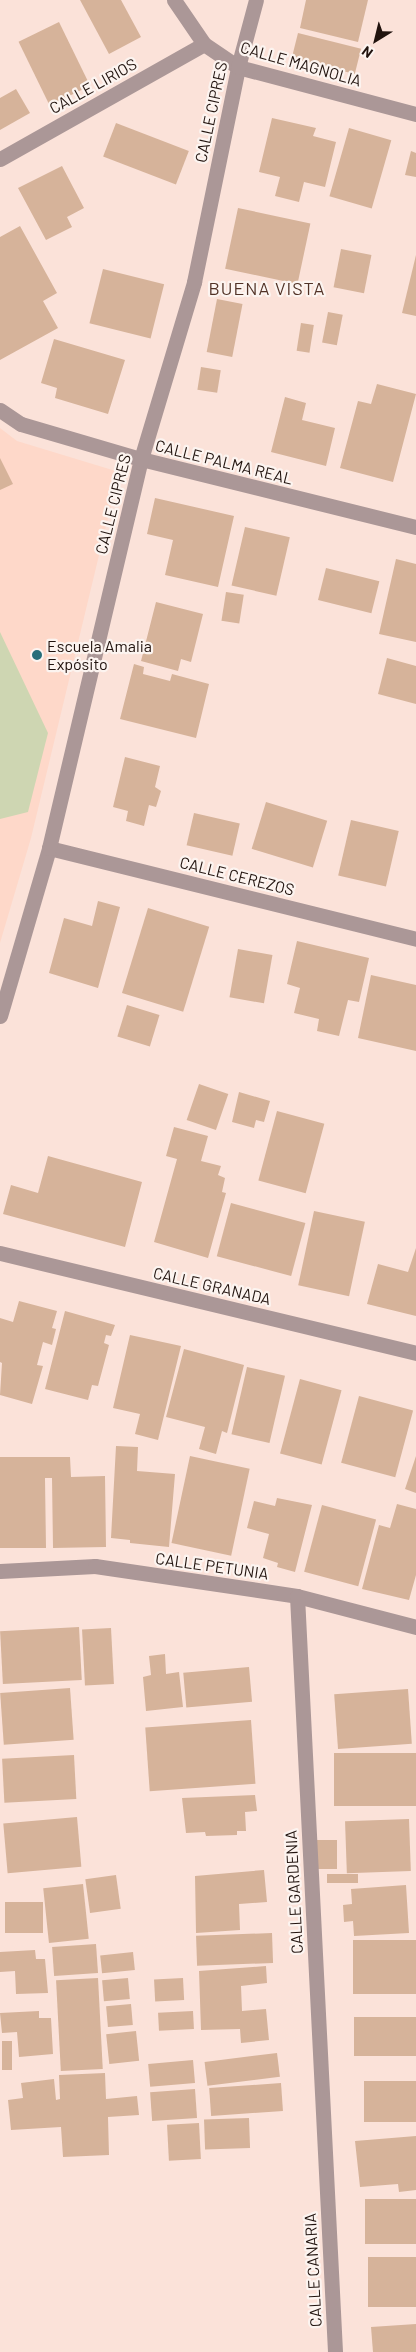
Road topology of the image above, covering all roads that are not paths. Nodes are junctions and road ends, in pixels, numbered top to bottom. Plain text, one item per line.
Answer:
1 (174, 0) edge
2 (256, 0) edge
3 (204, 44) junction
4 (238, 67) junction
5 (416, 114) edge
6 (0, 159) edge
7 (0, 410) edge
8 (141, 459) junction
9 (416, 527) edge
10 (49, 848) junction
11 (416, 939) edge
12 (0, 1016) edge
13 (0, 1253) edge
14 (416, 1353) edge
15 (0, 1571) edge
16 (297, 1596) junction
17 (416, 1627) edge
18 (326, 2187) joint
19 (335, 2352) edge

1 - 3 street, CALLE MAGNOLIA
2 - 4 street, CALLE CIPRES
3 - 4 street, CALLE MAGNOLIA
3 - 6 street, CALLE LIRIOS
4 - 5 street, CALLE MAGNOLIA
4 - 8 street, CALLE CIPRES
7 - 8 street, CALLE PALMA REAL
8 - 9 street, CALLE PALMA REAL
8 - 10 street, CALLE CIPRES
10 - 11 street, CALLE CEREZOS
10 - 12 street, CALLE CIPRES
13 - 14 street, CALLE GRANADA
15 - 16 street, CALLE PETUNIA
16 - 17 street, CALLE PETUNIA
16 - 18 street, CALLE GARDENIA
18 - 19 street, CALLE CANARIA

